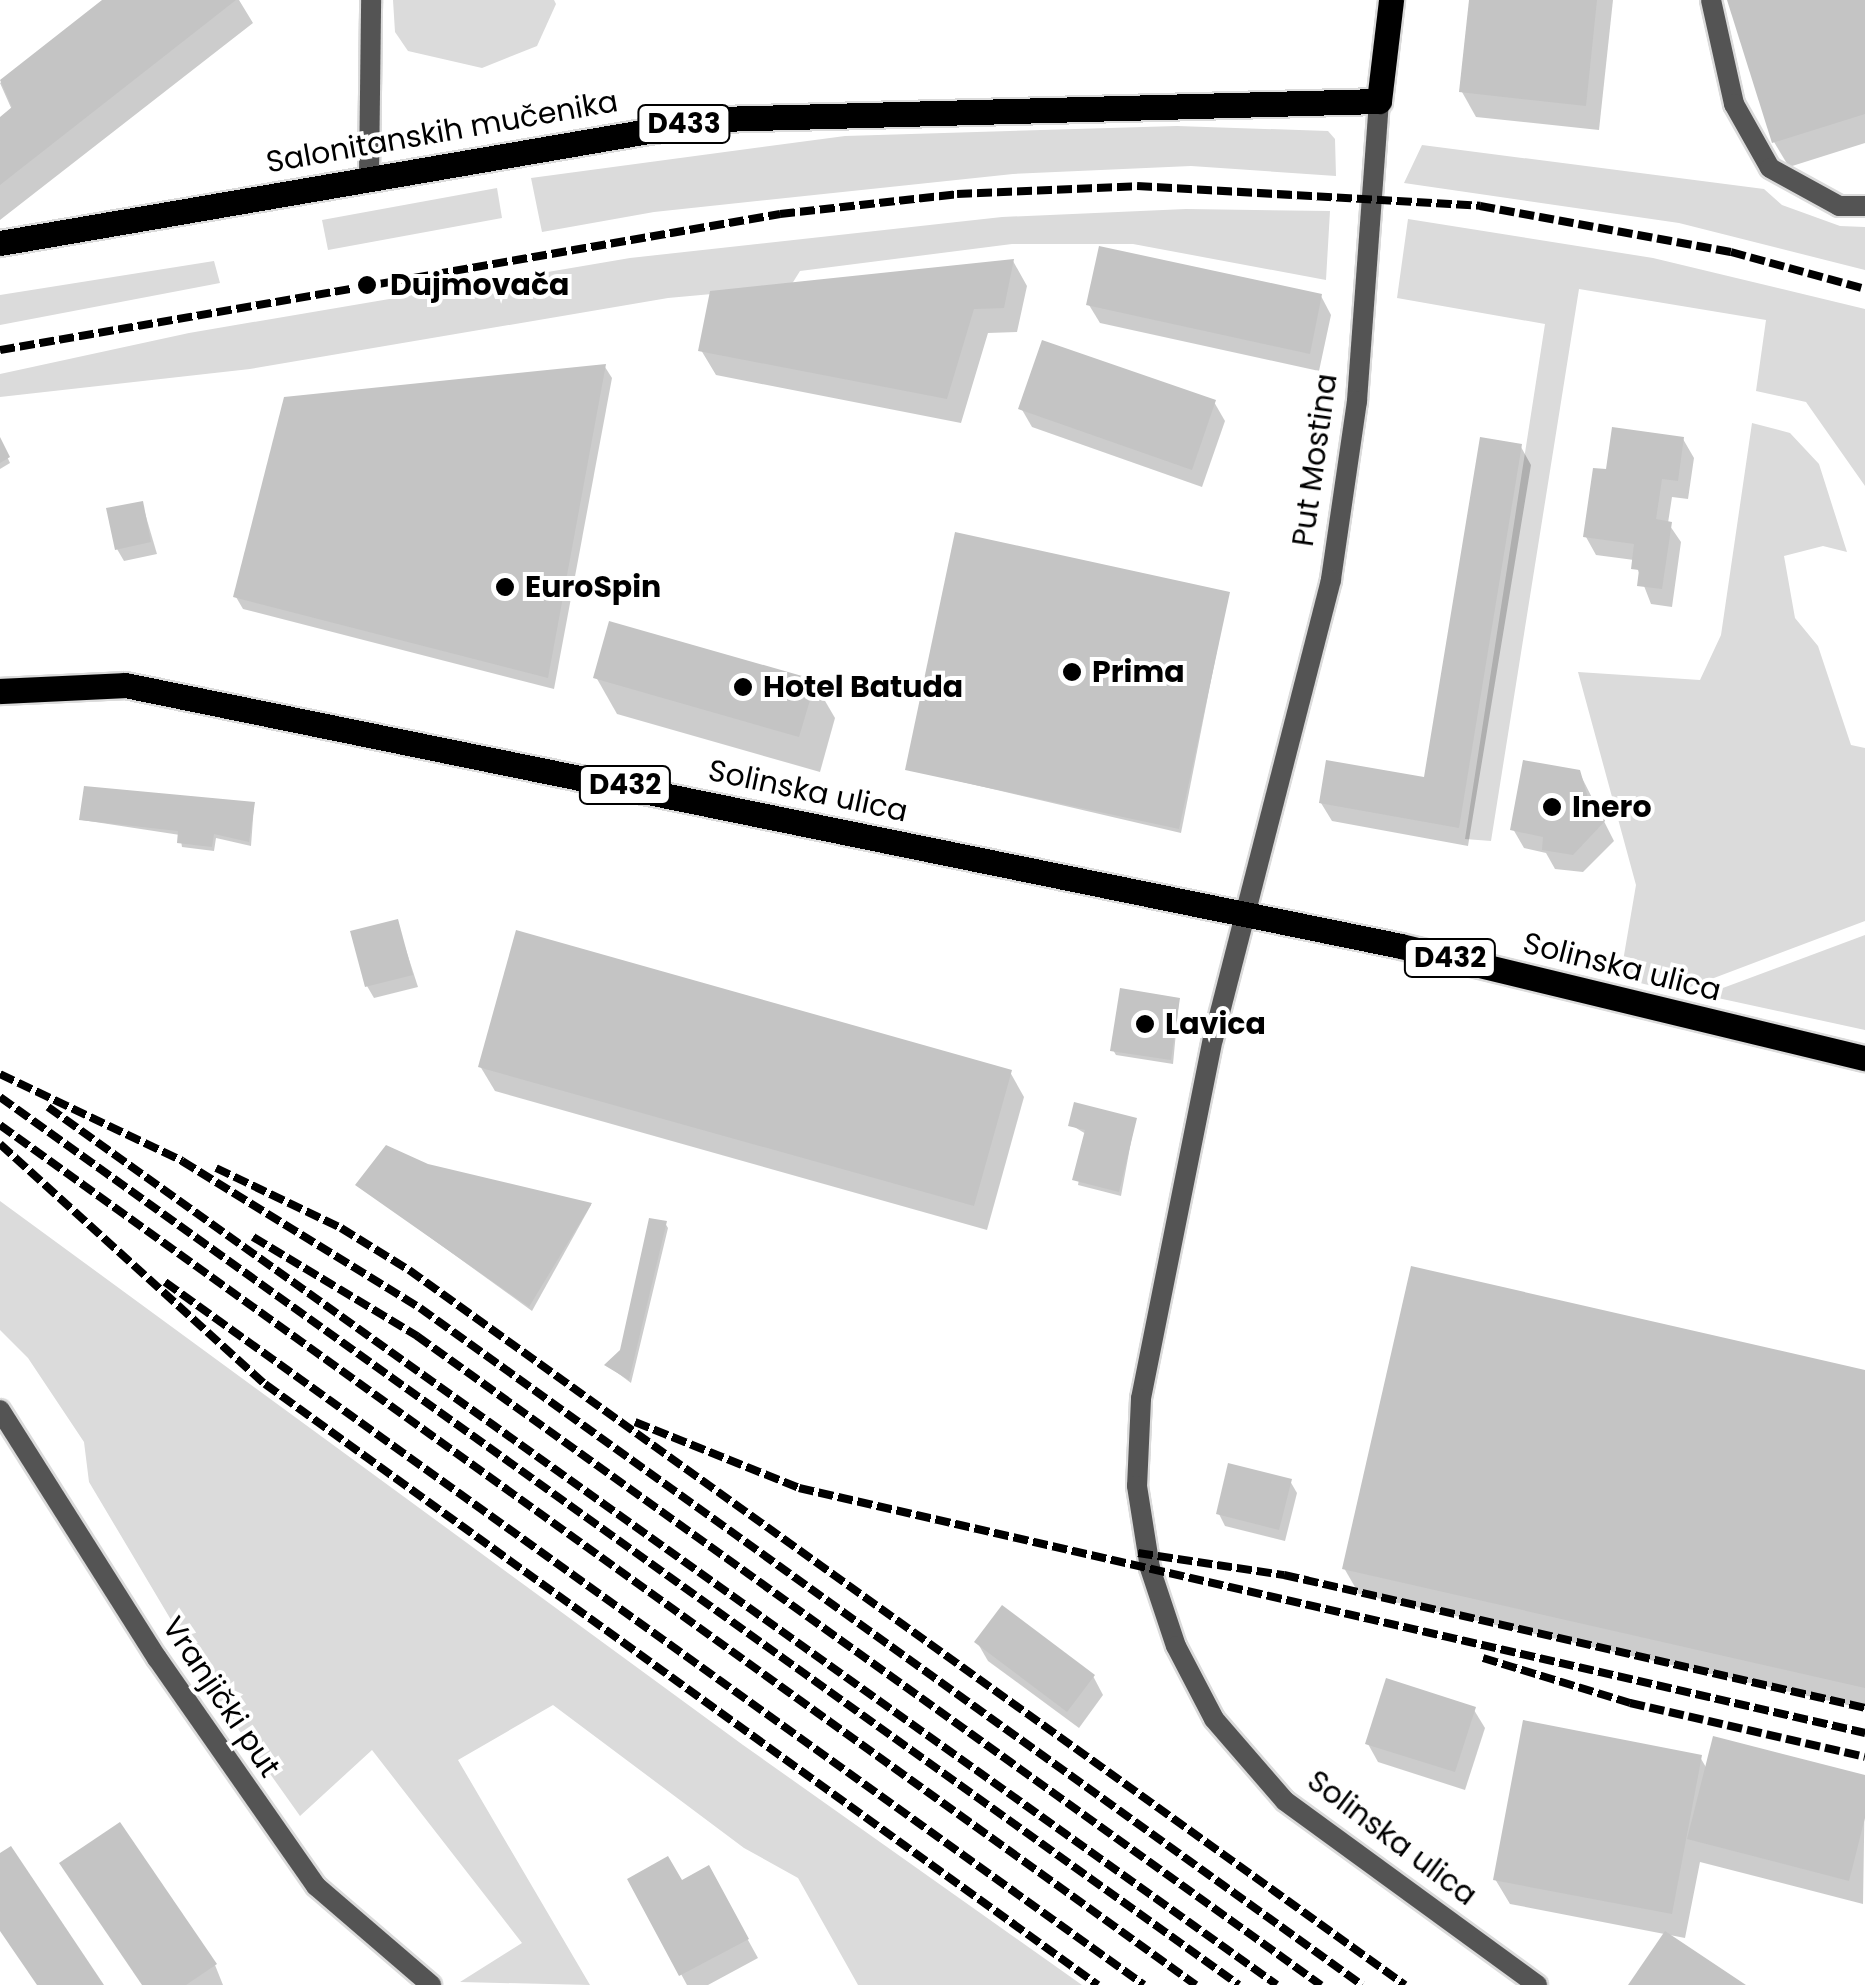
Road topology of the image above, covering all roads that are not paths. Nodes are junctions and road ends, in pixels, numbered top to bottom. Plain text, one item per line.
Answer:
1 (372, 0) edge
2 (1391, 0) edge
3 (1711, 0) edge
4 (1378, 101) junction
5 (369, 175) junction
6 (1865, 206) edge
7 (0, 243) edge
8 (0, 691) edge
9 (1246, 918) junction
10 (1865, 1058) edge
11 (0, 1410) edge
12 (431, 1985) edge
13 (1537, 1985) edge

1 - 5 street
2 - 4 main road, Put Mostina
3 - 6 street
4 - 5 main road, Salonitanskih mučenika / D433
4 - 9 street, Put Mostina
5 - 7 main road, Salonitanskih mučenika / D433
8 - 9 main road, Solinska ulica / D432
9 - 10 main road, Solinska ulica / D432
9 - 13 street, Solinska ulica
11 - 12 street, Vranjički put

